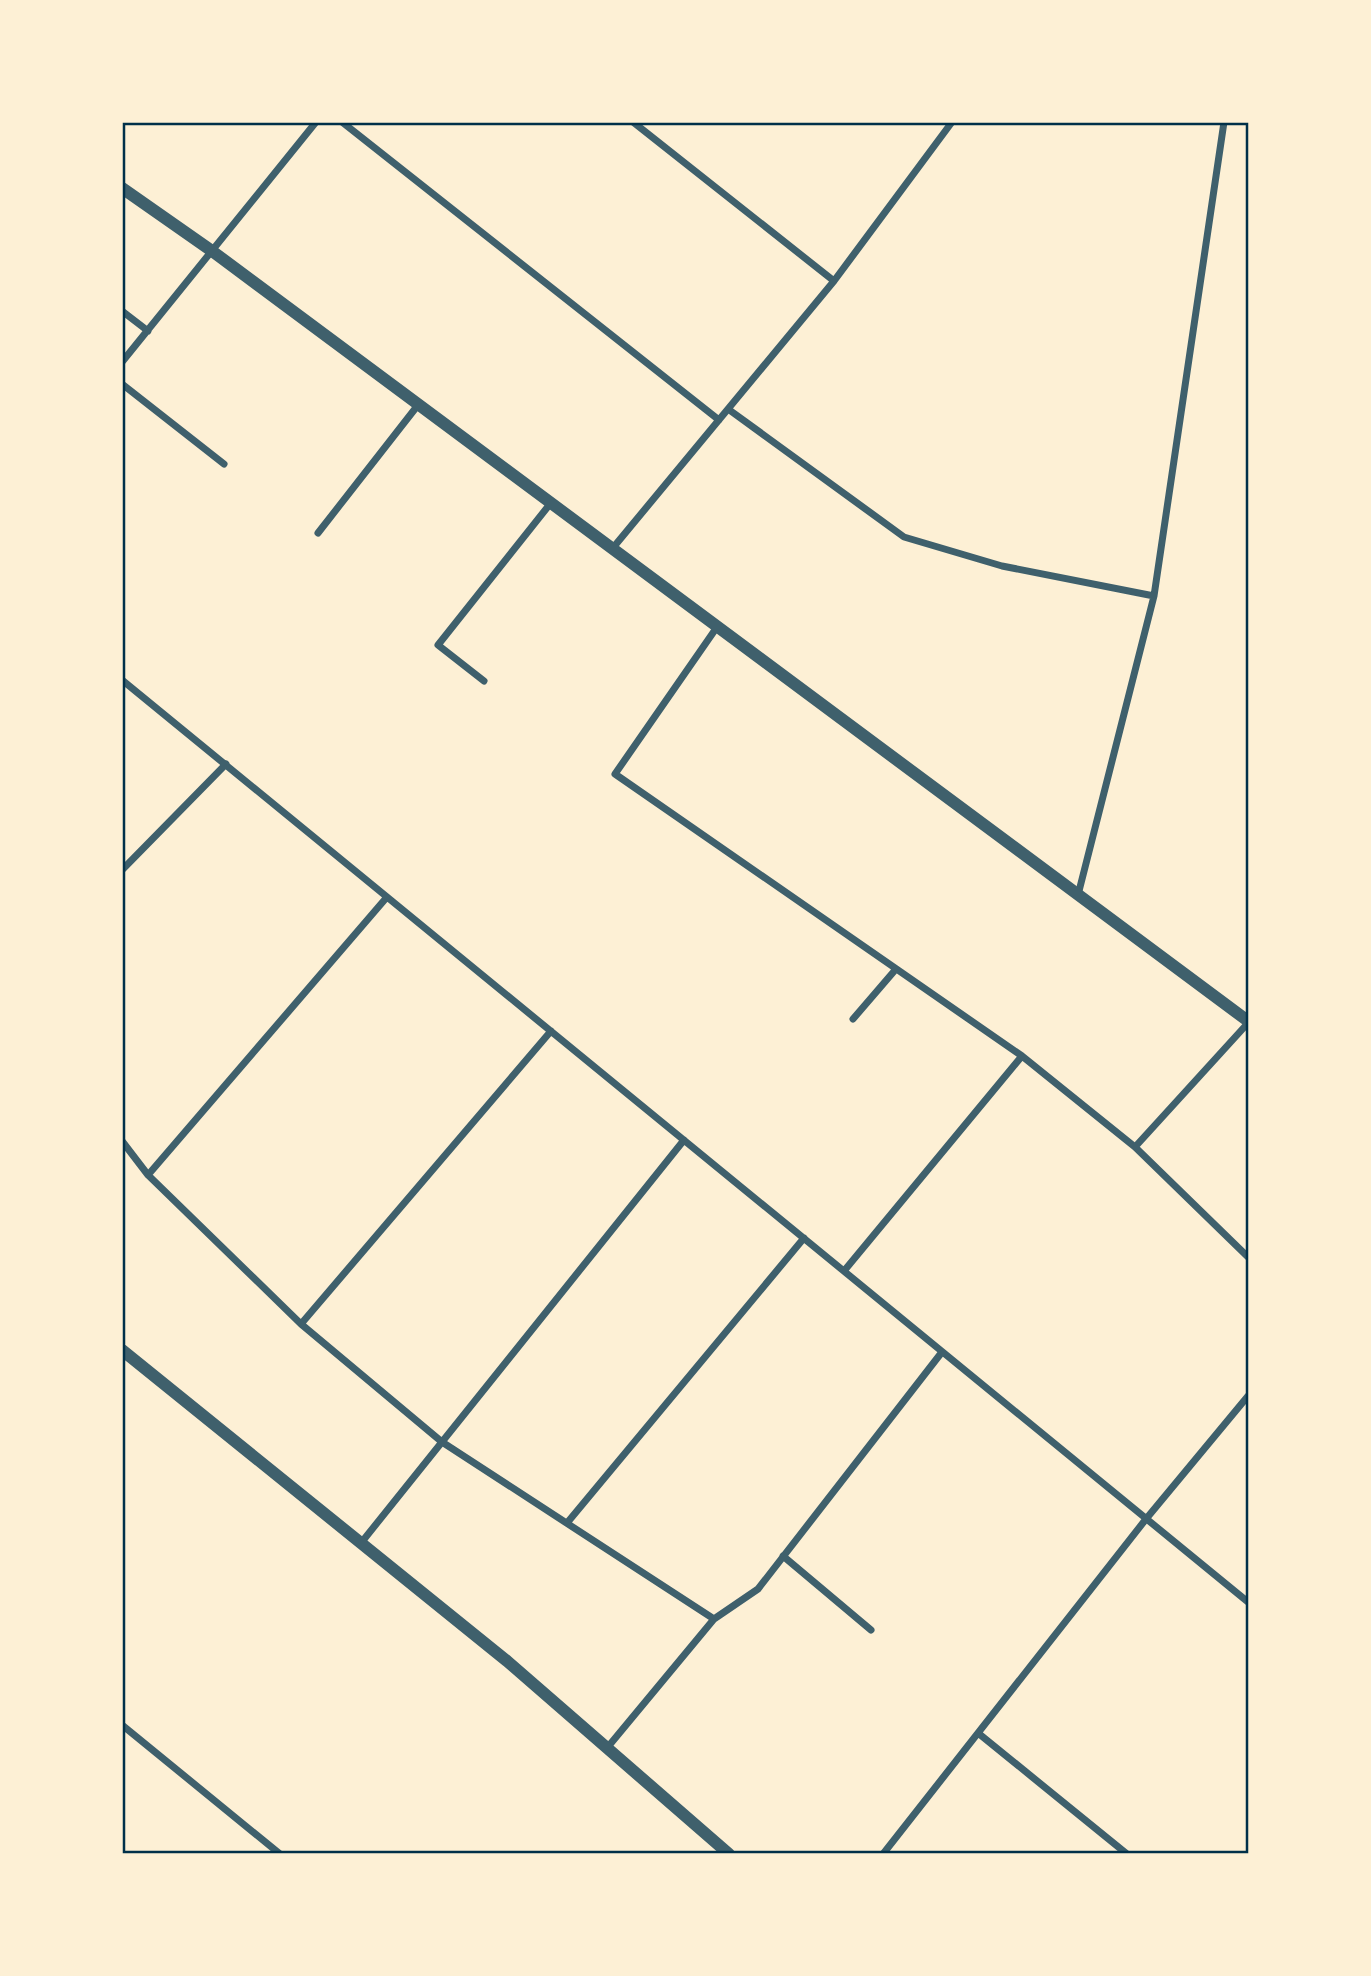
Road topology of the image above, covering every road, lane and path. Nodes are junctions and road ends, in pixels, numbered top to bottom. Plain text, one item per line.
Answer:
1 (316, 122) edge
2 (342, 122) edge
3 (633, 122) edge
4 (952, 122) edge
5 (1224, 122) edge
6 (122, 188) edge
7 (212, 251) junction
8 (834, 281) junction
9 (122, 311) edge
10 (148, 331) junction
11 (122, 362) edge
12 (122, 384) edge
13 (418, 405) junction
14 (728, 409) junction
15 (719, 420) junction
16 (223, 464) dead end
17 (550, 504) junction
18 (318, 534) dead end
19 (612, 549) junction
20 (1154, 596) junction
21 (717, 627) junction
22 (122, 680) edge
23 (484, 681) dead end
24 (226, 764) junction
25 (122, 870) edge
26 (1078, 895) junction
27 (387, 897) junction
28 (896, 969) junction
29 (853, 1019) dead end
30 (1248, 1022) edge
31 (551, 1031) junction
32 (1022, 1056) junction
33 (684, 1140) junction
34 (122, 1141) edge
35 (1135, 1147) junction
36 (148, 1175) junction
37 (803, 1238) junction
38 (1248, 1257) edge
39 (844, 1271) junction
40 (301, 1324) junction
41 (122, 1350) edge
42 (942, 1352) junction
43 (1248, 1396) edge
44 (442, 1442) junction
45 (1146, 1519) junction
46 (567, 1523) junction
47 (362, 1543) junction
48 (783, 1556) junction
49 (1248, 1602) edge
50 (714, 1619) junction
51 (872, 1630) dead end
52 (122, 1726) edge
53 (978, 1733) junction
54 (607, 1748) junction
55 (280, 1853) edge
56 (729, 1853) edge
57 (883, 1853) edge
58 (1127, 1853) edge

1 - 7 street
2 - 15 street
3 - 8 street
4 - 8 street
5 - 20 street
6 - 7 street
7 - 10 street
7 - 13 street
8 - 14 street
9 - 10 street
10 - 11 street
12 - 16 street
13 - 17 street
13 - 18 street
14 - 15 street
14 - 20 street
15 - 19 street
17 - 19 street
17 - 23 street
19 - 21 street
20 - 26 street
21 - 26 street
21 - 28 street
22 - 24 street
24 - 25 street
24 - 27 street
26 - 30 street
27 - 31 street
27 - 36 street
28 - 29 street
28 - 32 street
30 - 35 street
31 - 33 street
31 - 40 street
32 - 35 street
32 - 39 street
33 - 37 street
33 - 44 street
34 - 36 street
35 - 38 street
36 - 40 street
37 - 39 street
37 - 46 street
39 - 42 street
40 - 44 street
41 - 47 street
42 - 45 street
42 - 48 street
43 - 45 street
44 - 46 street
44 - 47 street
45 - 49 street
45 - 53 street
46 - 50 street
47 - 54 street
48 - 50 street
48 - 51 street
50 - 54 street
52 - 55 street
53 - 57 street
53 - 58 street
54 - 56 street

